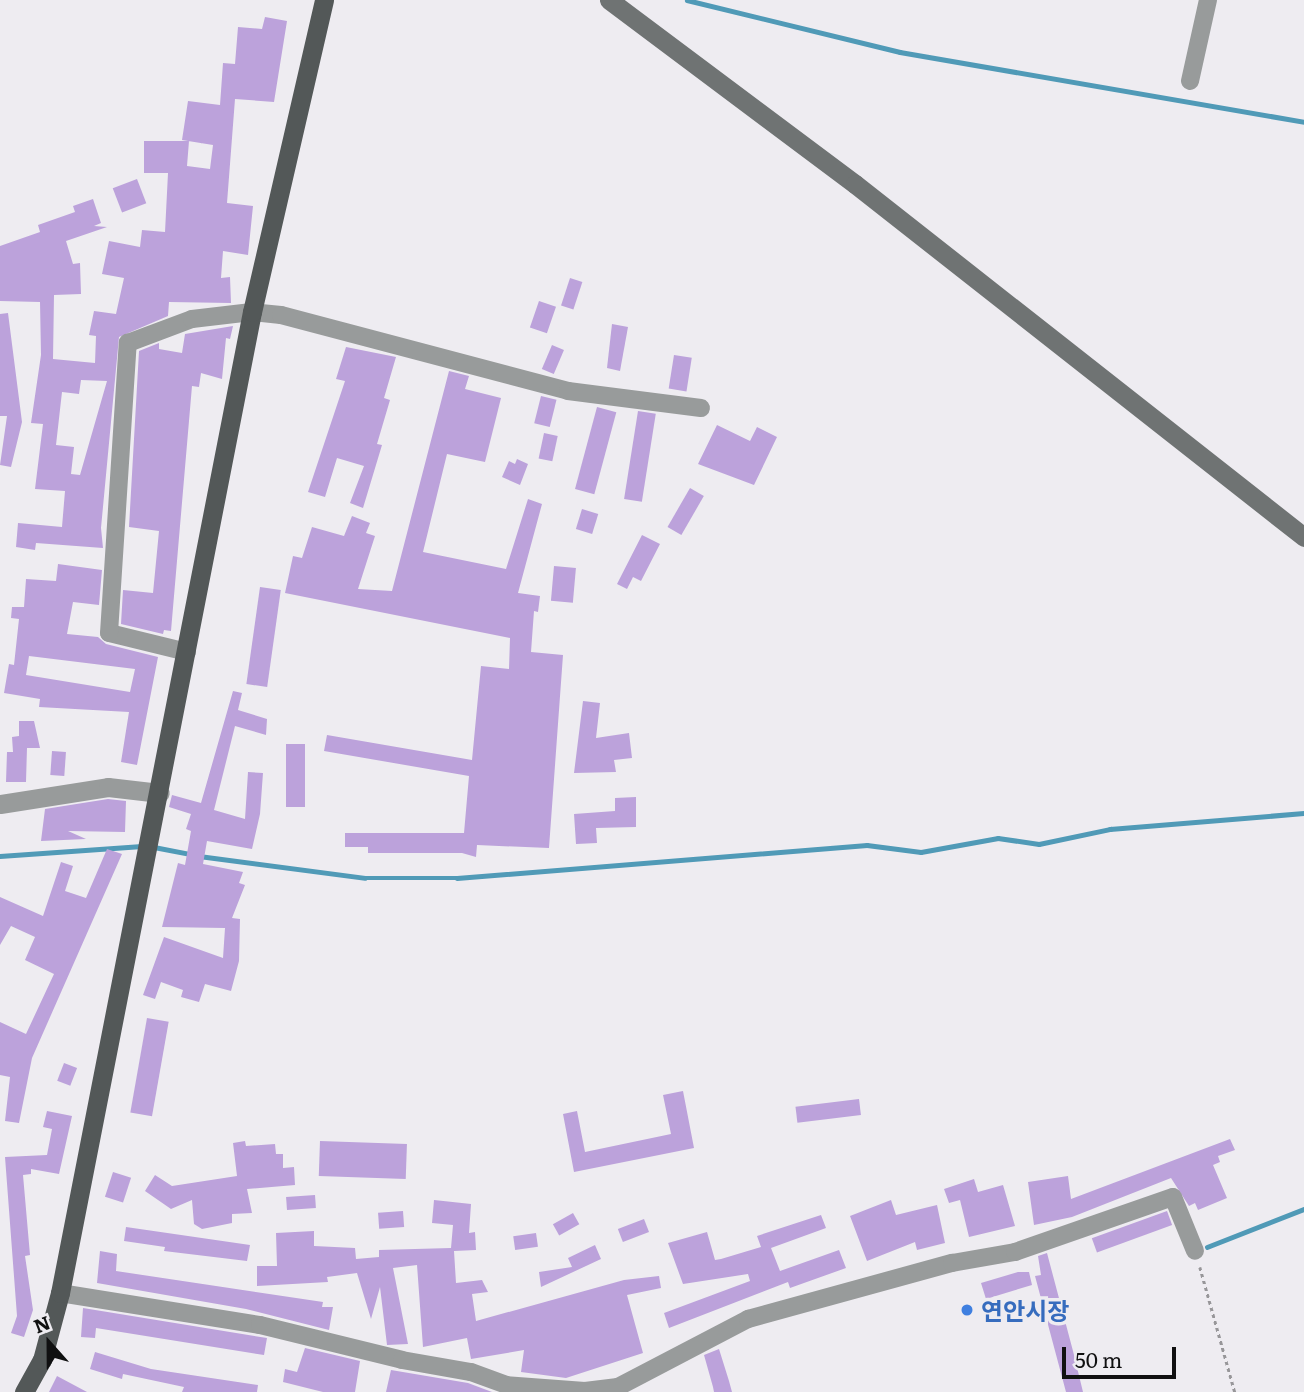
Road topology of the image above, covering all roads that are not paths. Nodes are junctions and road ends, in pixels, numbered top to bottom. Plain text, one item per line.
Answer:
1 (324, 0) edge
2 (609, 0) edge
3 (1208, 0) edge
4 (1190, 81) dead end
5 (252, 312) junction
6 (701, 408) dead end
7 (1304, 537) edge
8 (187, 652) junction
9 (160, 793) junction
10 (0, 804) edge
11 (1195, 1251) road end
12 (60, 1293) junction
13 (505, 1388) edge
14 (24, 1392) edge

1 - 5 main road
2 - 7 main road
3 - 4 street
5 - 6 street
5 - 8 main road
5 - 8 street
8 - 9 main road
9 - 10 street
9 - 12 main road
11 - 13 street
12 - 13 street
12 - 14 main road

